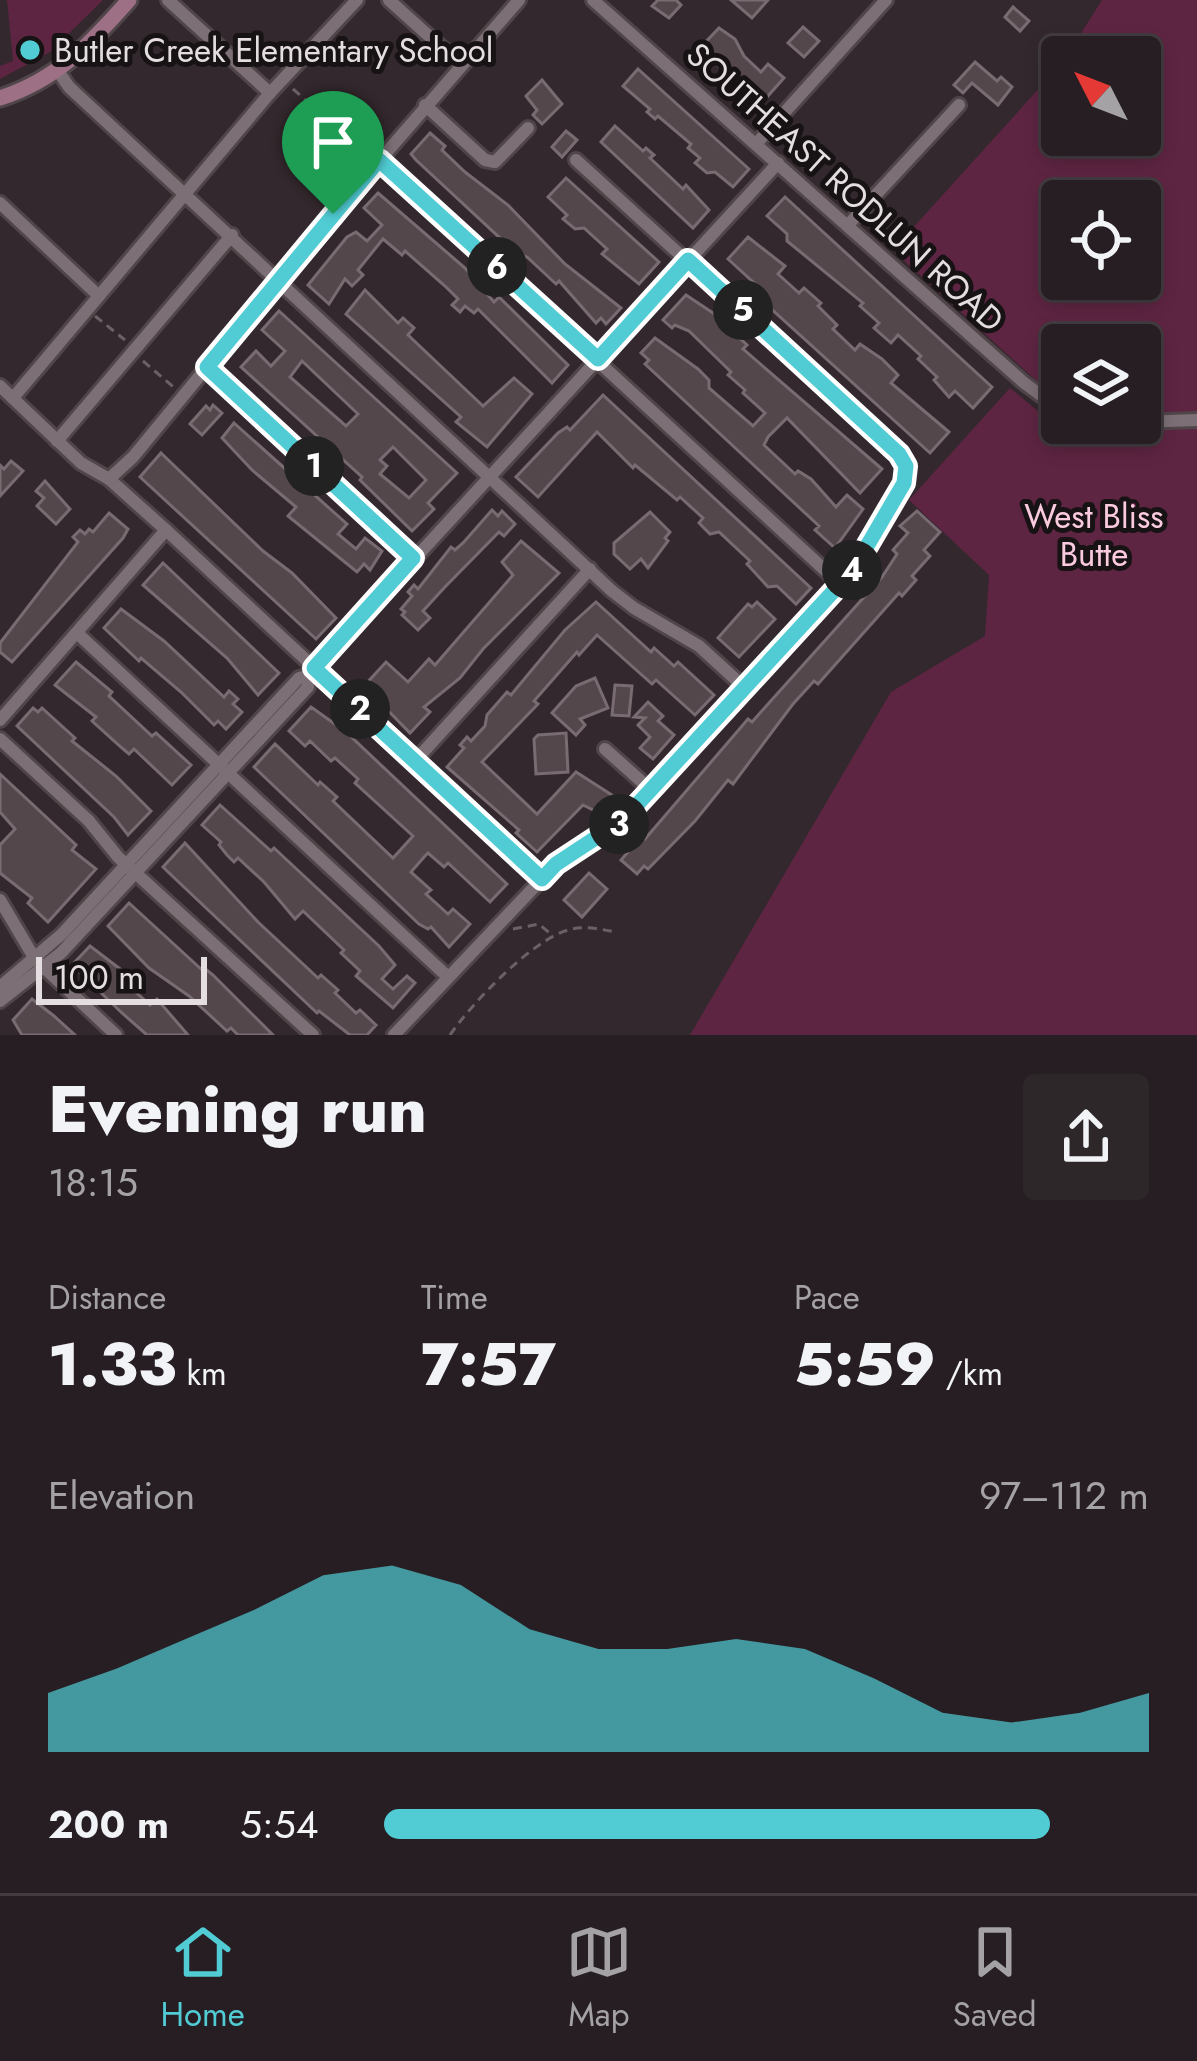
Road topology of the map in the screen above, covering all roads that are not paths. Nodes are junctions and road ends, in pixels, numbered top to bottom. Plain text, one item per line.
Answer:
1 (129, 0) edge
2 (168, 0) edge
3 (357, 0) edge
4 (388, 0) edge
5 (519, 0) edge
6 (593, 0) edge
7 (886, 0) edge
8 (461, 65) junction
9 (58, 71) junction
10 (270, 93) junction
11 (0, 98) edge
12 (959, 104) dead end
13 (425, 105) junction
14 (528, 128) dead end
15 (756, 144) junction
16 (379, 160) junction
17 (576, 160) dead end
18 (778, 164) junction
19 (186, 193) junction
20 (0, 203) edge
21 (848, 226) junction
22 (232, 235) junction
23 (688, 260) junction
24 (279, 282) junction
25 (99, 296) junction
26 (598, 359) junction
27 (207, 367) junction
28 (0, 386) edge
29 (1041, 395) edge
30 (13, 398) junction
31 (1197, 421) edge
32 (1161, 422) edge
33 (57, 441) junction
34 (490, 476) junction
35 (109, 479) junction
36 (166, 530) junction
37 (413, 558) junction
38 (590, 569) junction
39 (840, 584) junction
40 (77, 633) junction
41 (310, 672) junction
42 (745, 688) junction
43 (0, 720) edge
44 (0, 740) edge
45 (605, 749) dead end
46 (415, 761) junction
47 (224, 767) junction
48 (651, 790) junction
49 (132, 867) junction
50 (542, 879) junction
51 (0, 900) edge
52 (39, 964) junction
53 (448, 977) junction
54 (0, 987) edge
55 (0, 1001) edge
56 (116, 1035) edge
57 (314, 1035) edge
58 (394, 1035) edge

1 - 9 main road
2 - 10 street
3 - 10 street
4 - 8 street
5 - 8 street
6 - 15 street, SOUTHEAST RODLUN ROAD
7 - 15 street
8 - 13 street
9 - 11 main road
9 - 19 street
10 - 19 street
12 - 21 street
13 - 14 street
13 - 16 street
15 - 18 street, SOUTHEAST RODLUN ROAD
16 - 24 street
16 - 26 street
17 - 23 street
18 - 21 street, SOUTHEAST RODLUN ROAD
18 - 23 street
19 - 22 street
19 - 25 street
20 - 25 street
21 - 29 street, SOUTHEAST RODLUN ROAD
22 - 24 street
22 - 33 street
23 - 26 street
23 - 39 street
24 - 27 street
24 - 34 street
25 - 30 street
26 - 34 street
26 - 39 street
27 - 35 street
27 - 37 street
28 - 30 street
30 - 33 street
31 - 32 street
33 - 35 street
34 - 37 street
34 - 38 street
35 - 36 street
36 - 40 street
36 - 41 street
37 - 41 street
38 - 42 street
38 - 46 street
39 - 42 street
40 - 43 street
40 - 47 street
41 - 46 street
41 - 47 street
42 - 48 street
44 - 49 street
45 - 48 street
46 - 50 street
47 - 49 street
47 - 53 street
48 - 50 street
49 - 52 street
49 - 57 street
50 - 53 street
51 - 52 street
52 - 54 street
52 - 55 street
52 - 56 street
53 - 58 street

